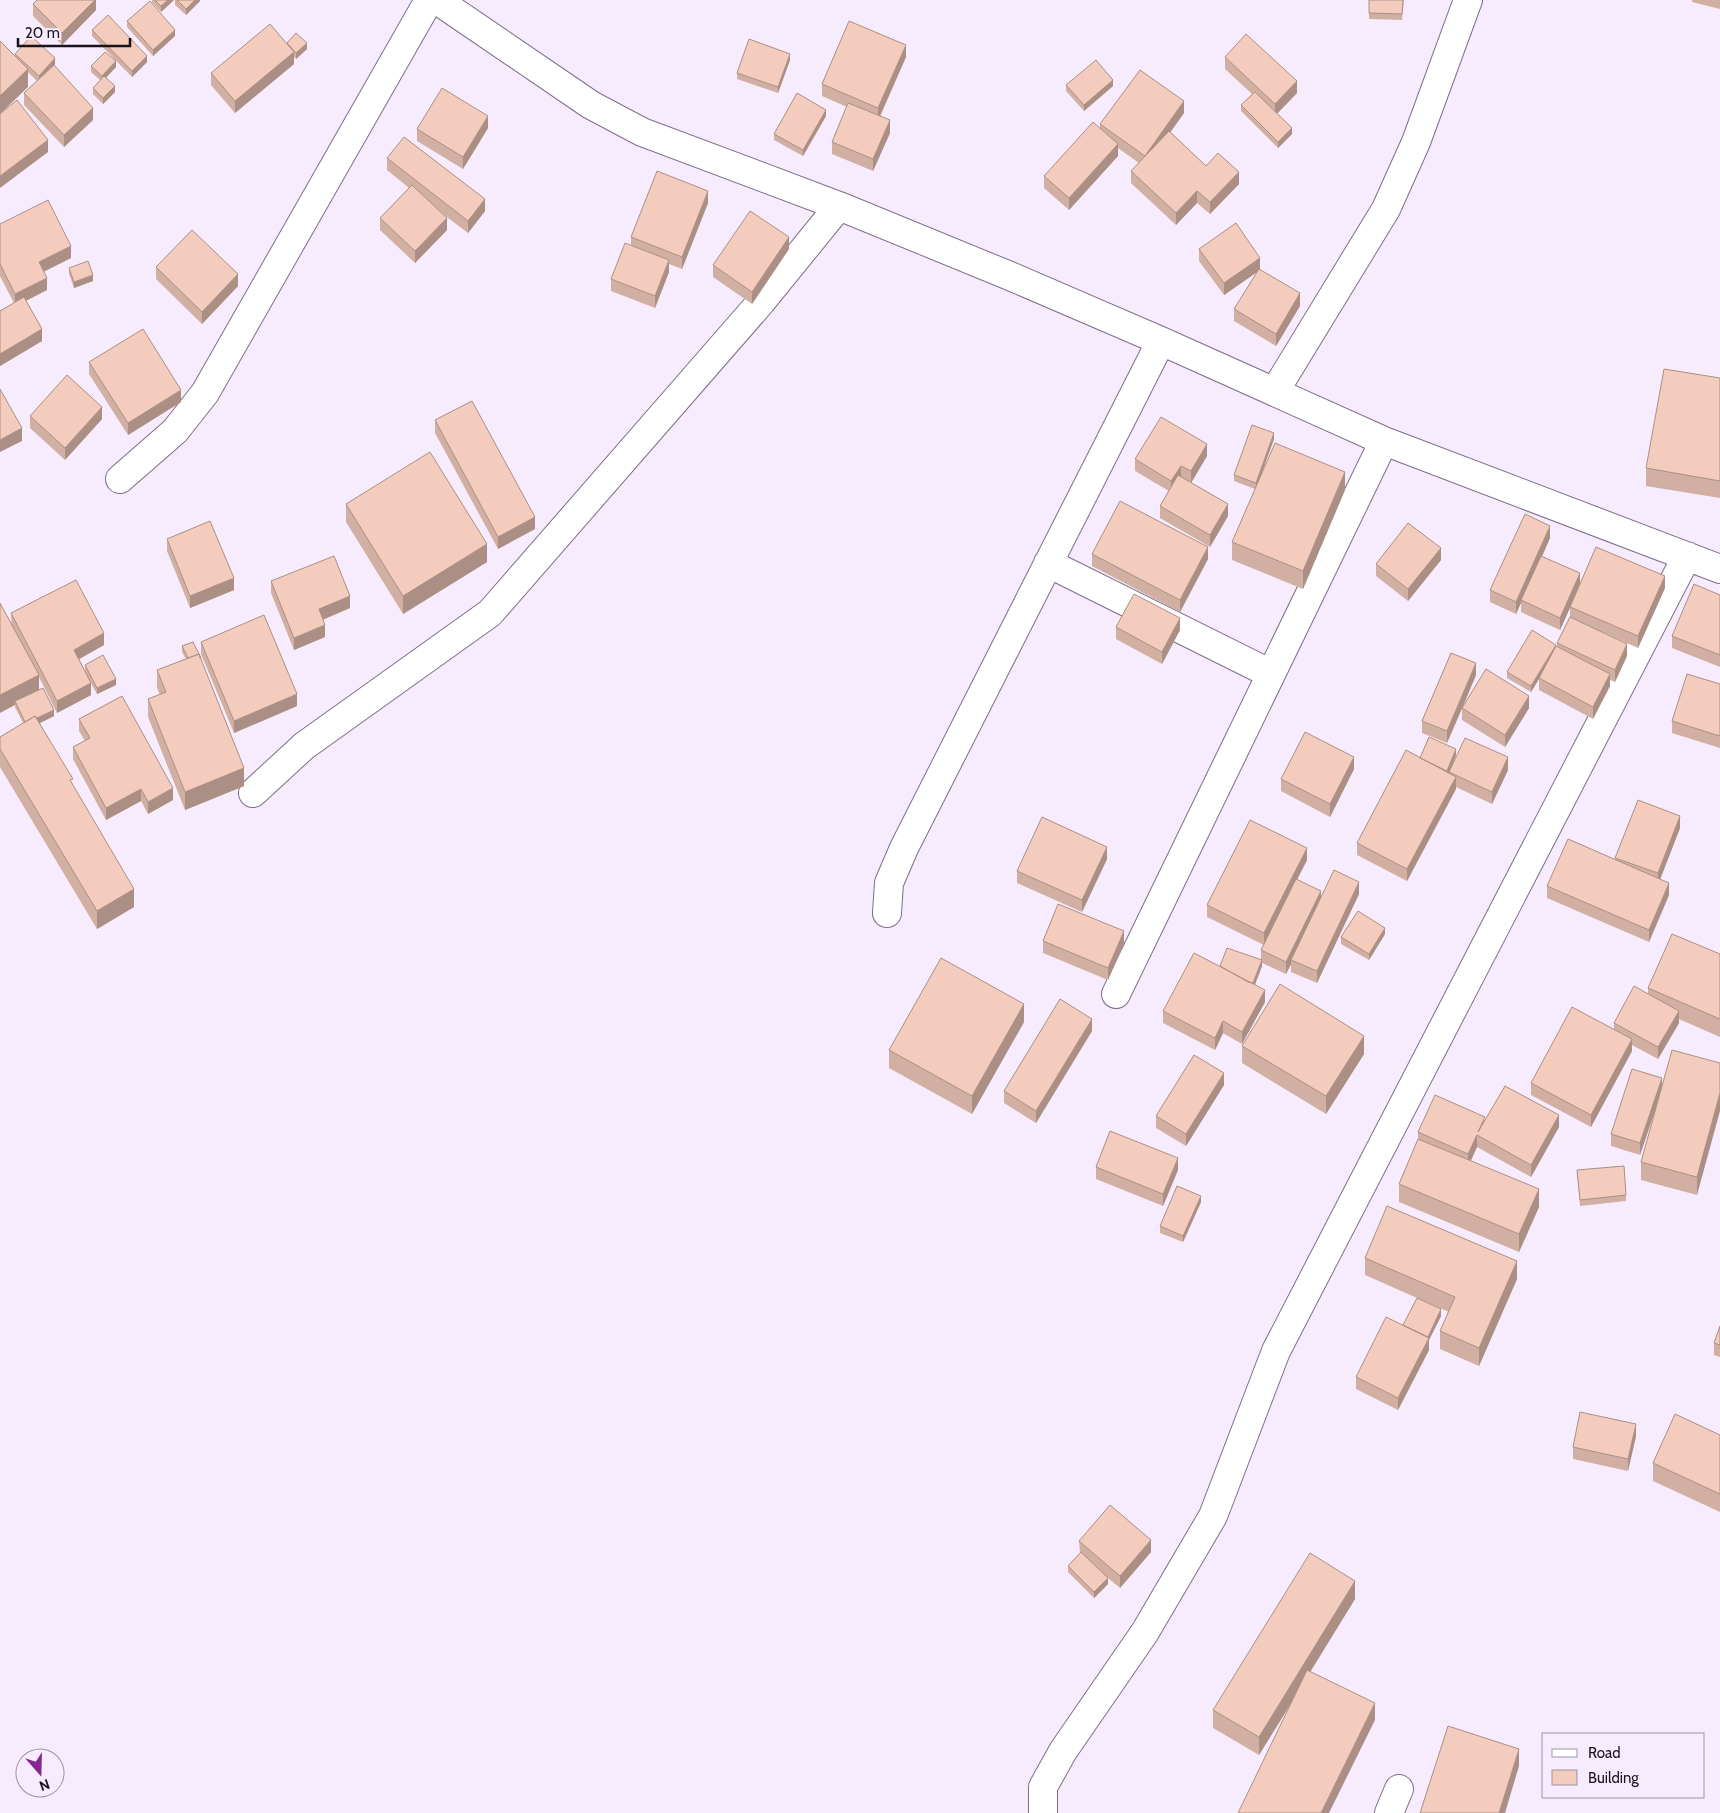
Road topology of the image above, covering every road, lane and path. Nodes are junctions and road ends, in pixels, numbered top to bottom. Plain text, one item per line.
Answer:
1 (429, 0) edge
2 (437, 0) edge
3 (1468, 0) edge
4 (839, 206) junction
5 (1161, 341) junction
6 (1275, 391) junction
7 (1384, 441) junction
8 (120, 479) dead end
9 (1687, 556) junction
10 (1048, 564) junction
11 (1720, 568) edge
12 (1271, 674) junction
13 (254, 793) dead end
14 (887, 913) dead end
15 (1116, 994) dead end
16 (1043, 1813) edge

1 - 8 street
2 - 4 street
3 - 6 street
4 - 5 street
4 - 13 street
5 - 6 street
5 - 10 street
6 - 7 street
7 - 9 street
7 - 12 street
9 - 11 street
9 - 16 street
10 - 12 street
10 - 14 street
12 - 15 street

